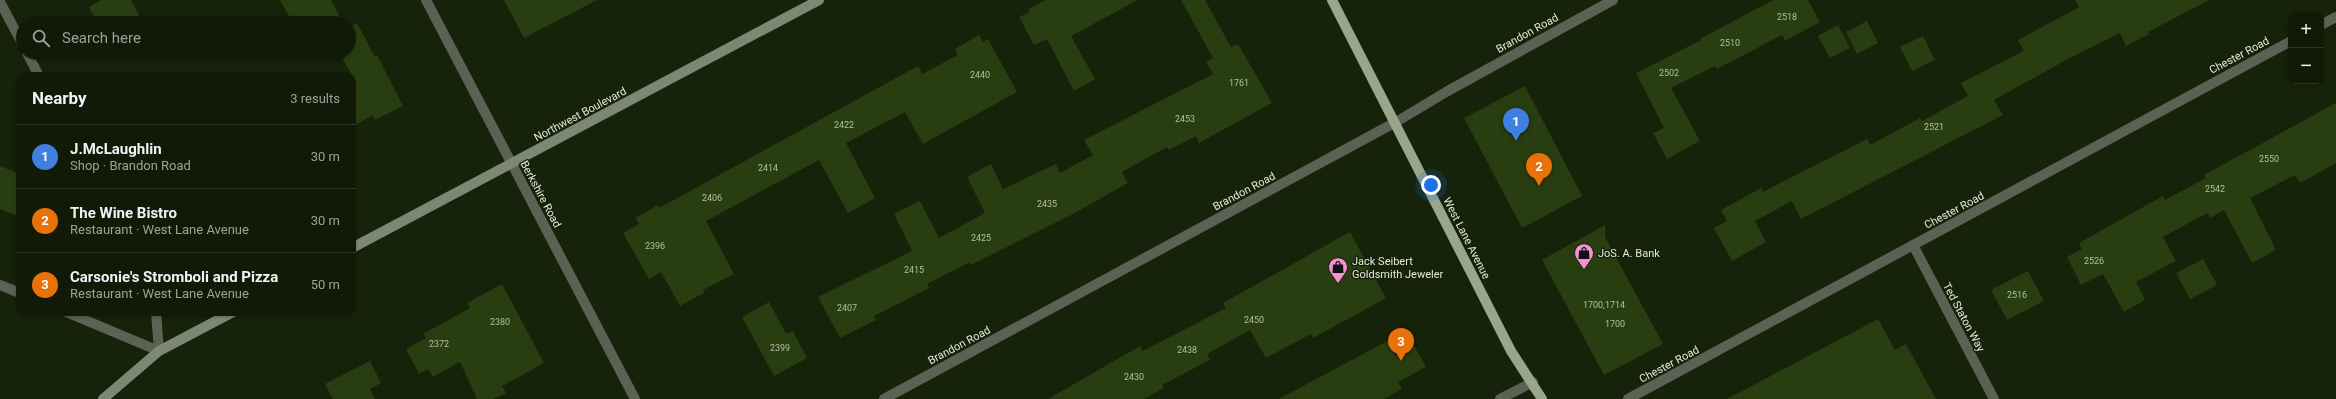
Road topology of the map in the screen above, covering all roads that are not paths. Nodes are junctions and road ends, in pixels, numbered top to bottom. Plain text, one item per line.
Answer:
1 (426, 0) edge
2 (820, 0) edge
3 (1332, 0) edge
4 (1613, 0) edge
5 (0, 2) edge
6 (2336, 17) edge
7 (2324, 23) edge
8 (16, 32) edge
9 (2288, 43) edge
10 (31, 60) edge
11 (37, 72) edge
12 (1396, 122) junction
13 (511, 164) junction
14 (1913, 245) junction
15 (356, 246) edge
16 (0, 285) edge
17 (16, 291) edge
18 (76, 316) edge
19 (156, 316) edge
20 (225, 316) edge
21 (159, 351) junction
22 (1533, 382) junction
23 (103, 399) edge
24 (635, 399) edge
25 (884, 399) edge
26 (1500, 399) edge
27 (1542, 399) edge
28 (1628, 399) edge
29 (1994, 399) edge

1 - 13 street, Berkshire Road
2 - 13 main road, Northwest Boulevard
3 - 12 main road, West Lane Avenue
4 - 12 street, Brandon Road
5 - 8 street
6 - 7 street
9 - 14 street, Chester Road
10 - 11 street
12 - 22 main road, West Lane Avenue
12 - 25 street, Brandon Road
13 - 15 main road, Northwest Boulevard
13 - 24 street, Berkshire Road
14 - 28 street, Chester Road
14 - 29 street, Ted Staton Way
16 - 17 street
18 - 21 street
19 - 21 street
20 - 21 main road
21 - 23 main road
22 - 26 street
22 - 27 main road, West Lane Avenue

